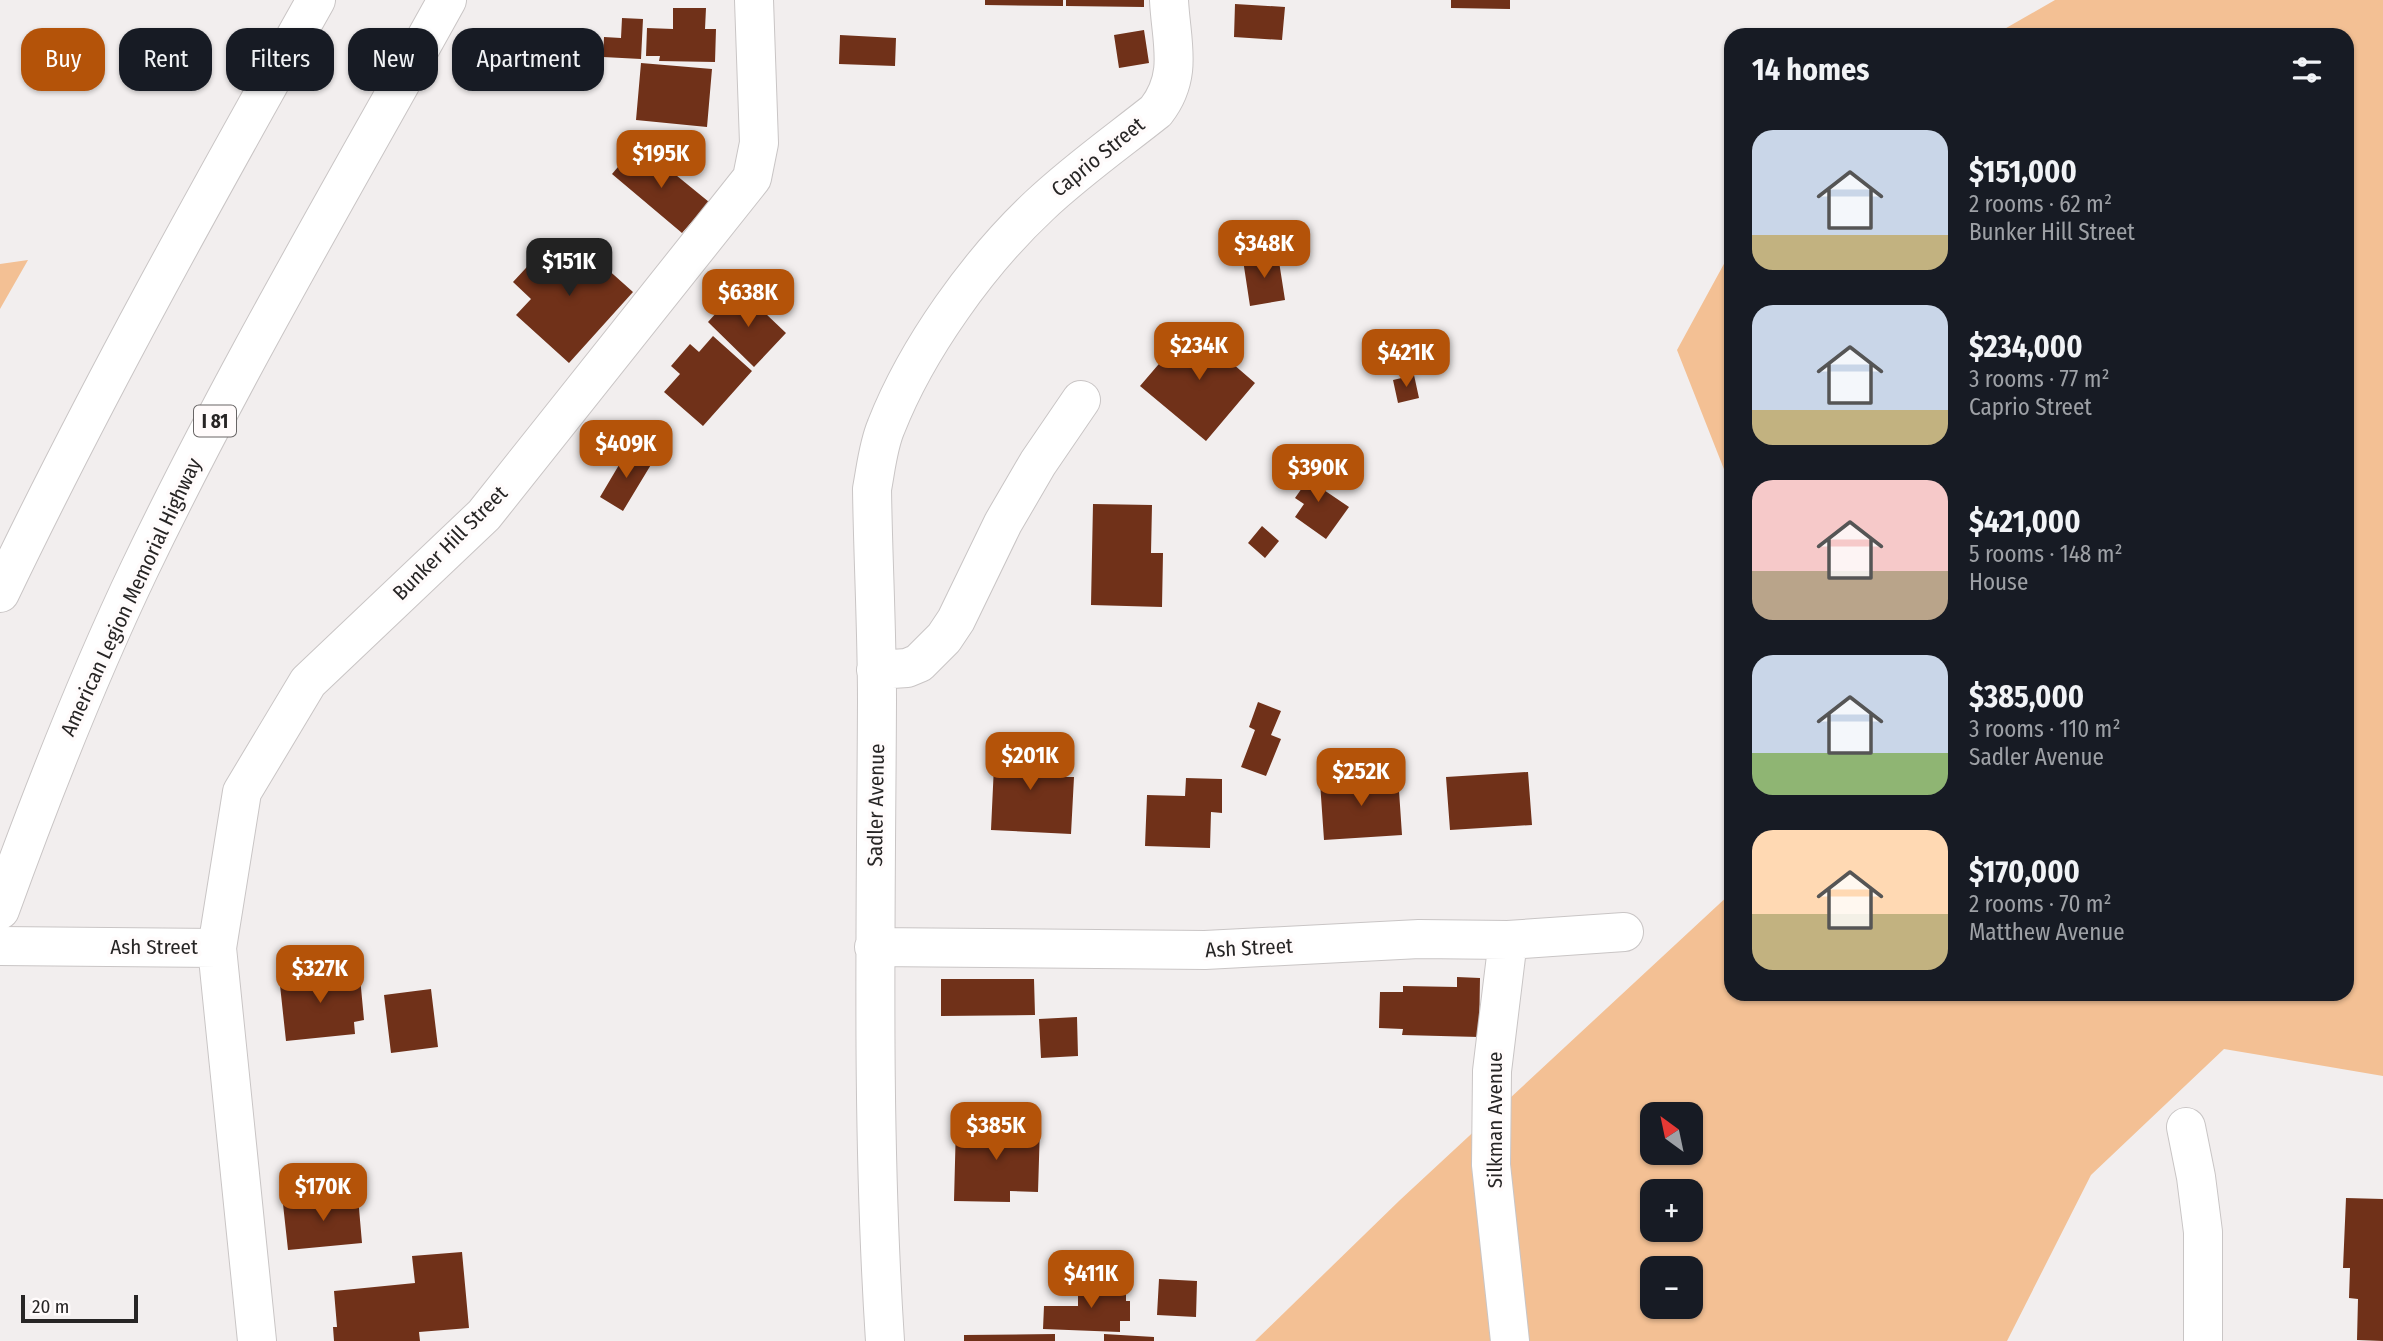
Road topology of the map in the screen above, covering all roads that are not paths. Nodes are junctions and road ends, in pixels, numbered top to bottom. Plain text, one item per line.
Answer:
1 (316, 0) edge
2 (447, 0) edge
3 (754, 0) edge
4 (1169, 0) edge
5 (964, 291) joint
6 (1081, 400) dead end
7 (0, 593) edge
8 (876, 670) junction
9 (0, 910) edge
10 (1624, 933) dead end
11 (1508, 940) junction
12 (0, 946) edge
13 (874, 947) junction
14 (217, 948) junction
15 (2186, 1127) dead end
16 (257, 1341) edge
17 (885, 1341) edge
18 (1510, 1341) edge
19 (2203, 1341) edge

1 - 7 main road
2 - 9 main road, American Legion Memorial Highway / I 81
3 - 14 main road, Bunker Hill Street
4 - 5 main road, Caprio Street
5 - 8 main road, Sadler Avenue
6 - 8 main road
8 - 13 main road, Sadler Avenue
10 - 11 main road, Ash Street
11 - 13 main road, Ash Street
11 - 18 main road, Silkman Avenue
12 - 14 main road, Ash Street
13 - 17 main road, Sadler Avenue
14 - 16 main road, Ash Street
15 - 19 main road

